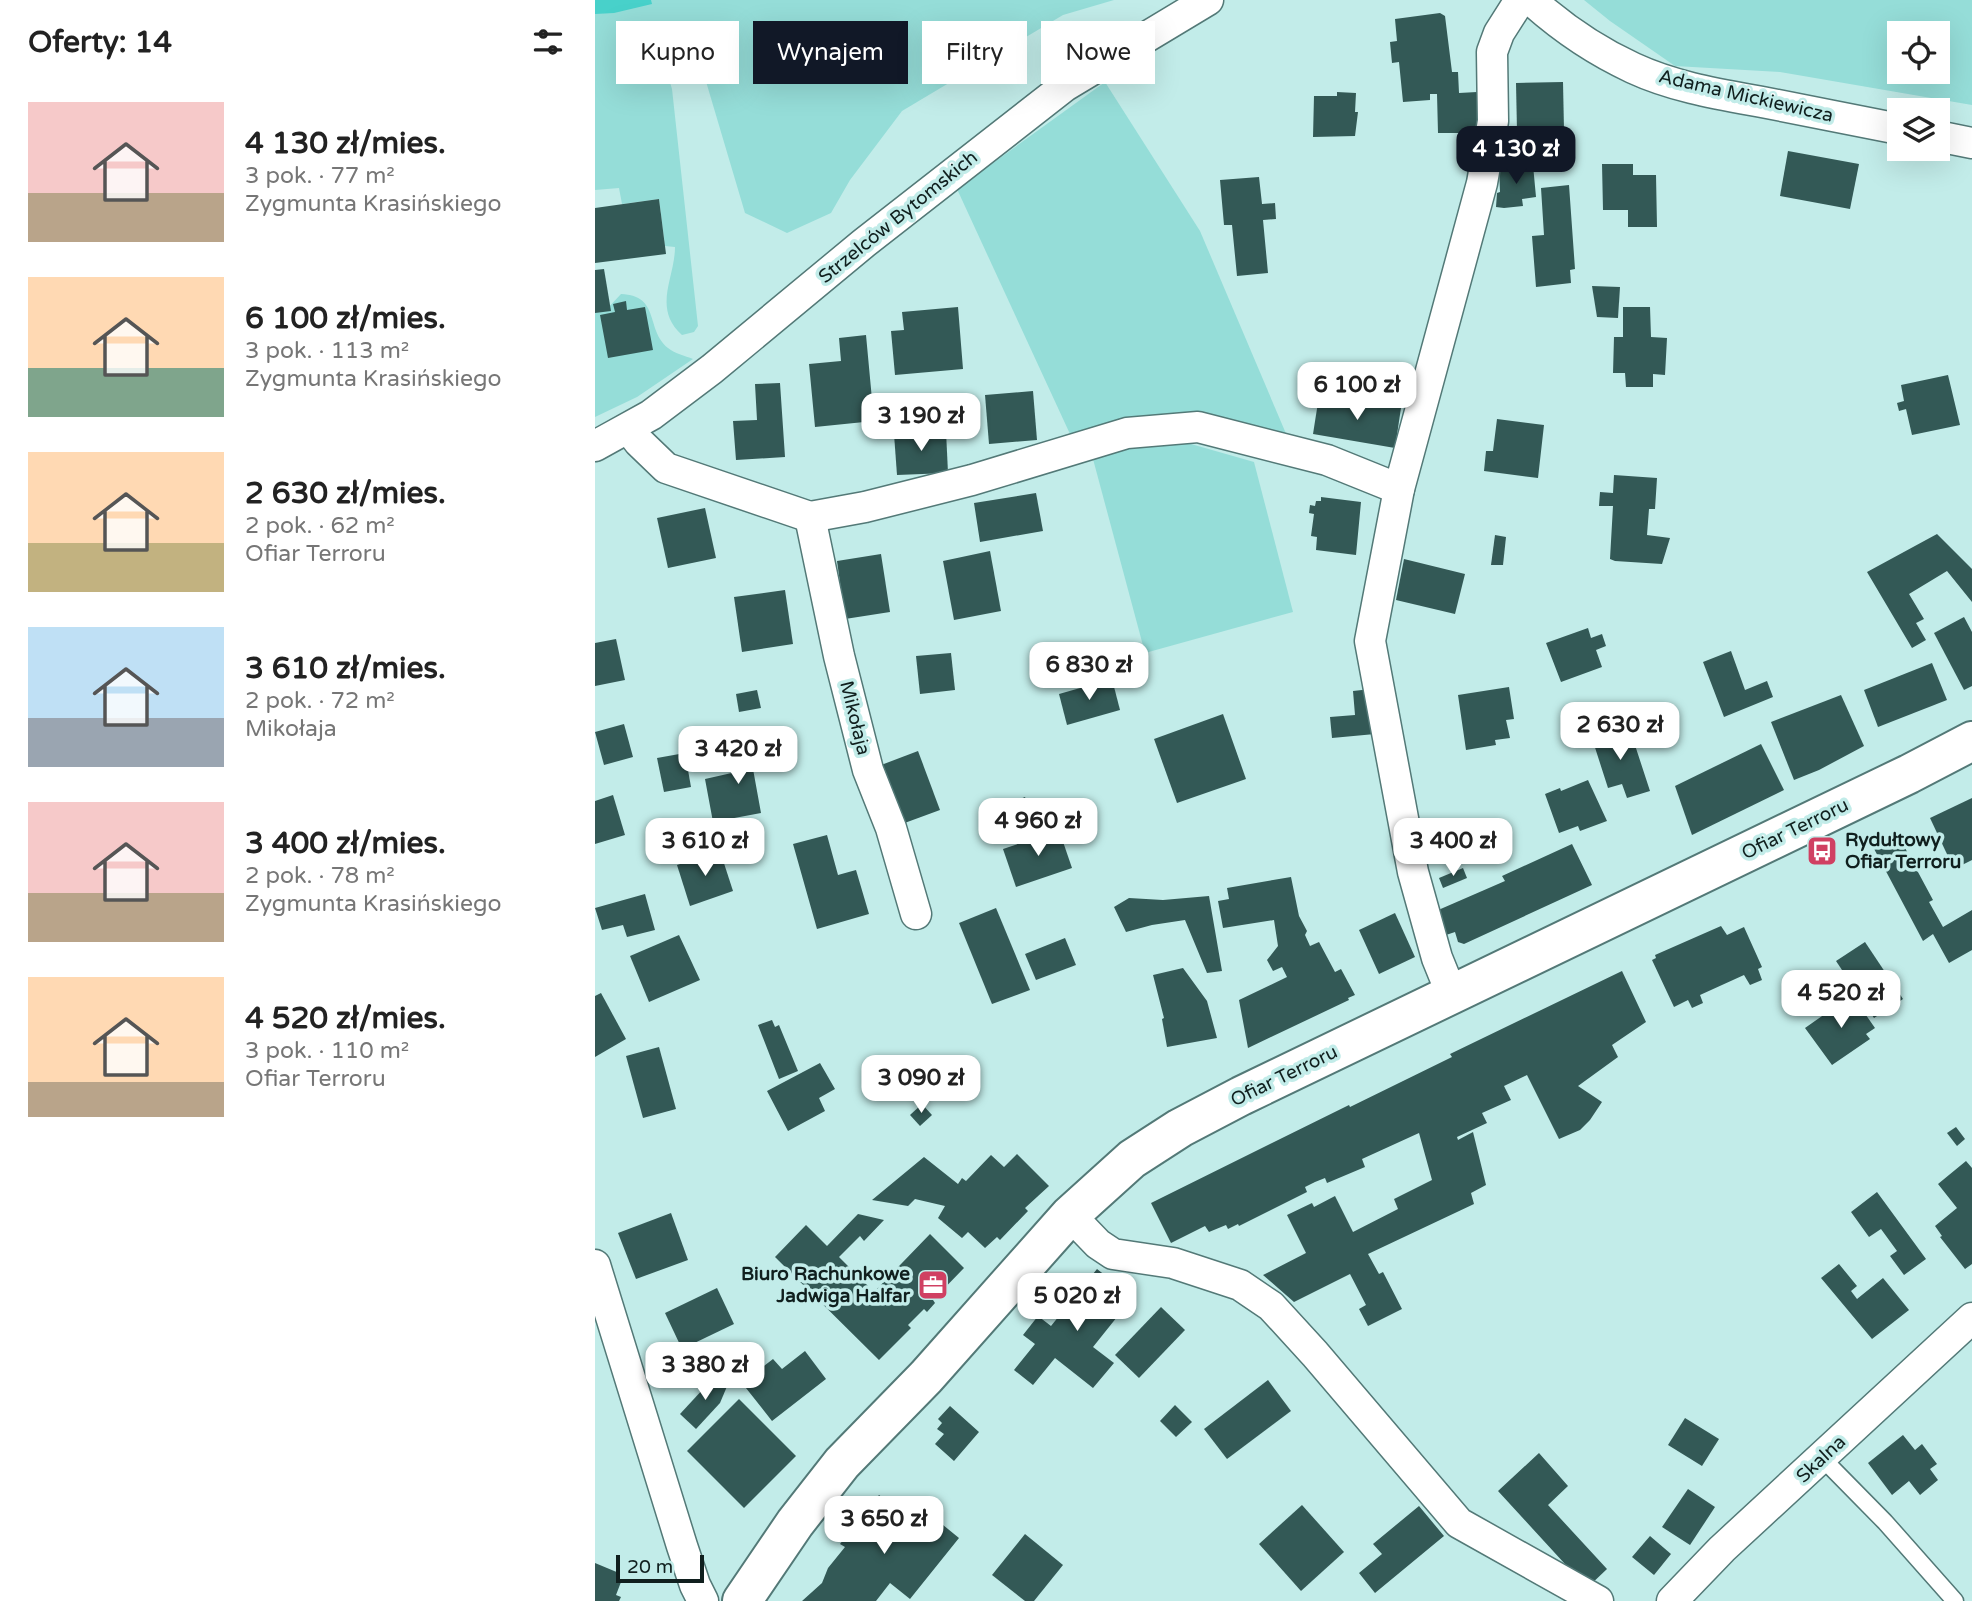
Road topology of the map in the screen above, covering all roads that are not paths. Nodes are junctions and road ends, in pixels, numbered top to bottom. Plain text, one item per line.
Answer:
1 (1208, 0) edge
2 (1520, 0) edge
3 (1531, 0) edge
4 (1887, 127) edge
5 (1950, 139) edge
6 (1972, 143) edge
7 (629, 429) junction
8 (595, 446) edge
9 (1399, 489) junction
10 (810, 517) junction
11 (1972, 741) edge
12 (916, 914) dead end
13 (1452, 995) junction
14 (1070, 1215) junction
15 (595, 1265) edge
16 (1972, 1318) edge
17 (1822, 1458) junction
18 (703, 1601) edge
19 (742, 1601) edge
20 (1598, 1601) edge
21 (1671, 1601) edge
22 (1955, 1601) edge

1 - 7 street, Strzelców Bytomskich
2 - 9 street
3 - 4 street, Adama Mickiewicza
5 - 6 street
7 - 8 street, Strzelców Bytomskich
7 - 10 street
9 - 10 street
9 - 13 street
10 - 12 street, Mikołaja
11 - 13 street, Ofiar Terroru
13 - 14 street, Ofiar Terroru
14 - 19 street, Ofiar Terroru
14 - 20 street
15 - 18 street
16 - 17 street, Skalna
17 - 21 street, Skalna
17 - 22 lane

